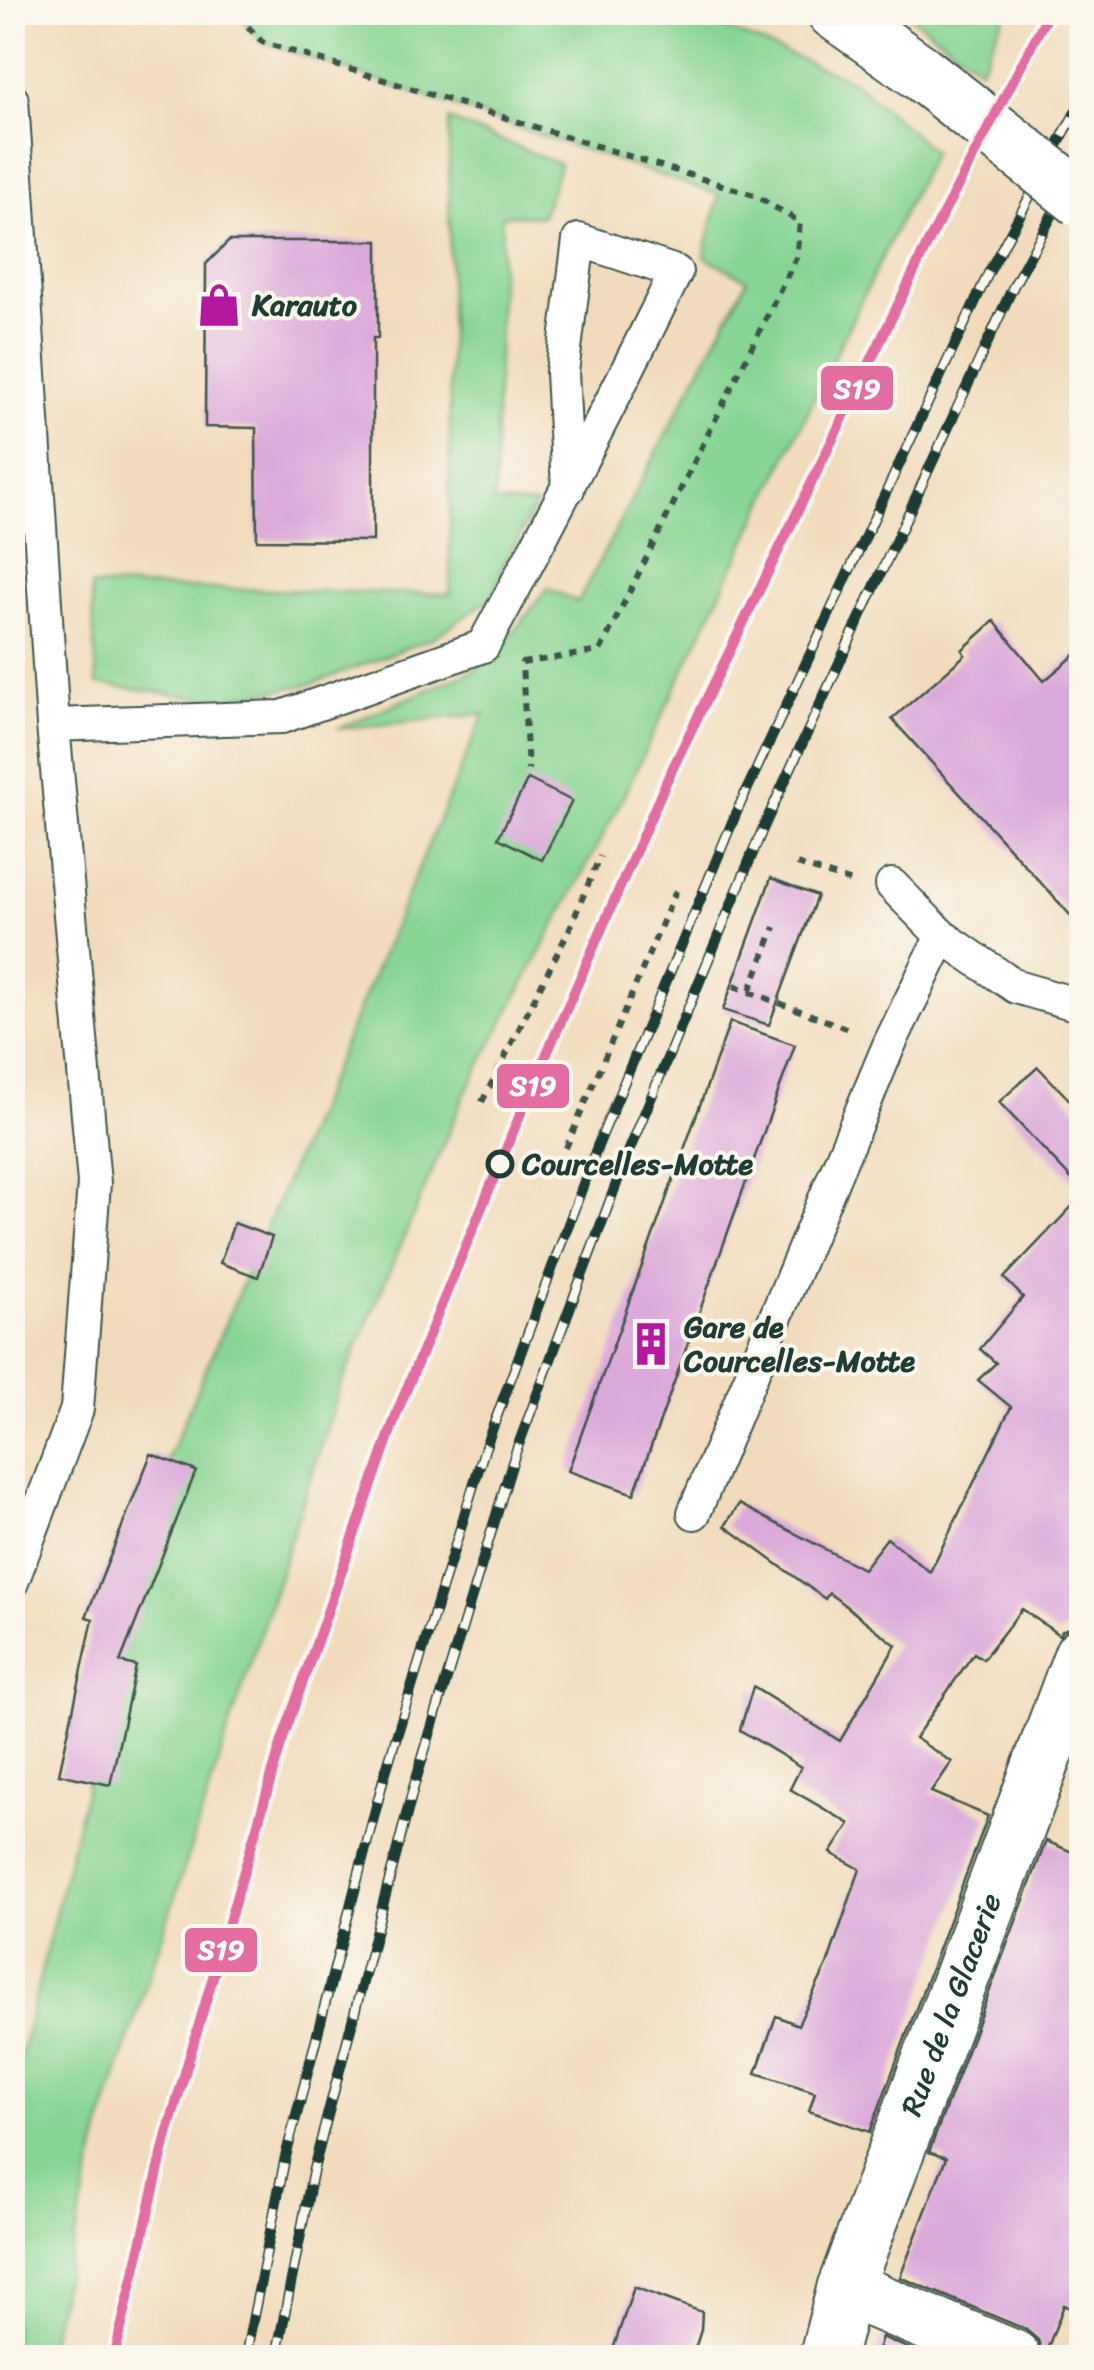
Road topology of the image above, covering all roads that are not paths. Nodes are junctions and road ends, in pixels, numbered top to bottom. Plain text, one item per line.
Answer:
1 (835, 12) edge
2 (12, 100) edge
3 (1082, 200) edge
4 (568, 490) junction
5 (54, 725) junction
6 (880, 886) road end
7 (942, 936) junction
8 (1082, 1006) edge
9 (694, 1512) dead end
10 (12, 1582) edge
11 (1082, 1655) edge
12 (845, 2288) junction
13 (827, 2358) edge
14 (1013, 2358) edge

1 - 3 street, bridge
2 - 5 lane
4 - 4 lane
4 - 5 lane
5 - 10 lane
6 - 7 lane
7 - 8 lane
7 - 9 lane
11 - 12 street, Rue de la Glacerie
12 - 13 street, Rue de la Glacerie
12 - 14 street

